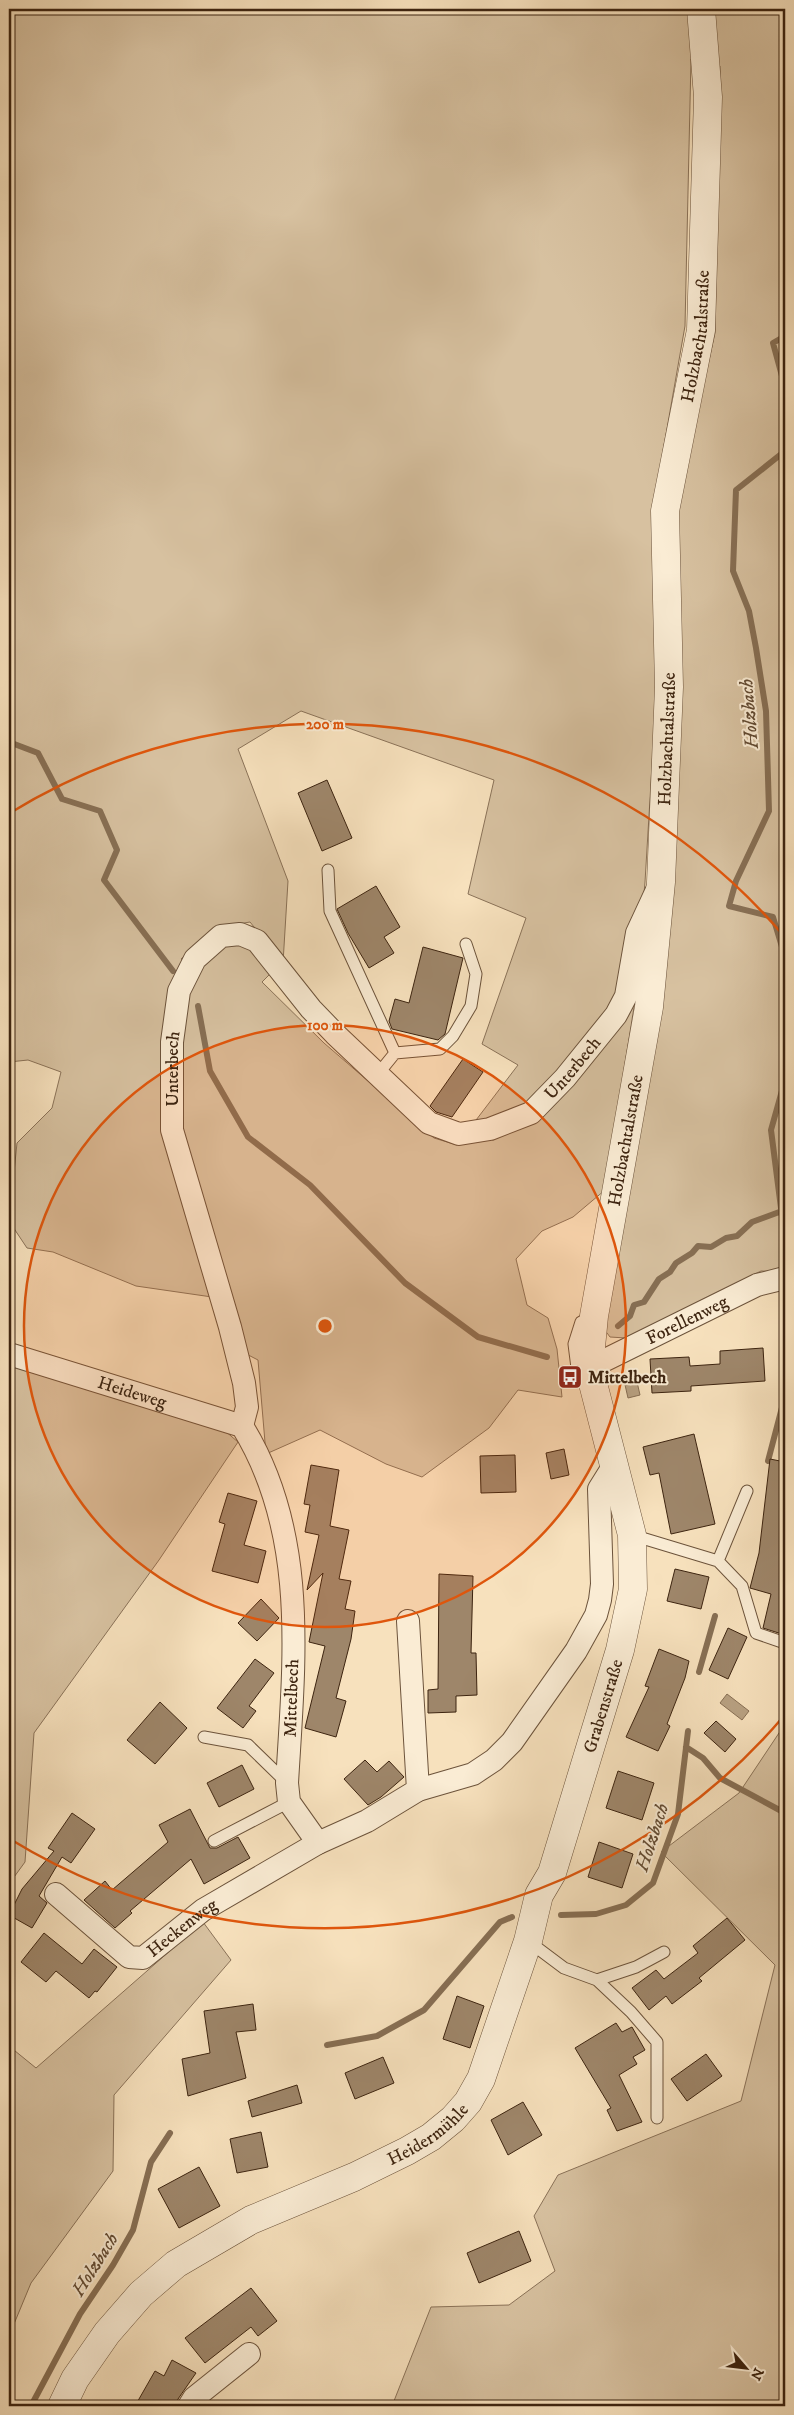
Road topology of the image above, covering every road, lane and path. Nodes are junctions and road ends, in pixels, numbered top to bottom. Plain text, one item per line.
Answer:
1 (701, 9) edge
2 (328, 870) dead end
3 (661, 882) junction
4 (466, 944) dead end
5 (395, 1053) junction
6 (378, 1074) junction
7 (785, 1278) edge
8 (9, 1354) edge
9 (589, 1368) junction
10 (246, 1432) junction
11 (614, 1465) junction
12 (747, 1491) dead end
13 (632, 1535) junction
14 (718, 1561) junction
15 (408, 1621) dead end
16 (785, 1642) edge
17 (204, 1737) dead end
18 (418, 1790) junction
19 (288, 1793) junction
20 (214, 1841) dead end
21 (318, 1843) junction
22 (56, 1894) dead end
23 (528, 1941) junction
24 (664, 1952) dead end
25 (597, 1980) junction
26 (657, 2118) dead end
27 (249, 2354) dead end
28 (62, 2406) edge
29 (189, 2406) edge

1 - 3 street, Holzbachtalstraße
2 - 5 lane
3 - 6 street, Unterbech
3 - 9 street, Holzbachtalstraße
4 - 5 lane
5 - 6 lane
6 - 10 street, Unterbech
7 - 9 street, Forellenweg
8 - 10 street, Heideweg
9 - 11 street, Holzbachtalstraße
10 - 19 street, Mittelbech
11 - 13 street, Grabenstraße
11 - 18 street
12 - 14 lane
13 - 14 lane
13 - 23 street, Grabenstraße
14 - 16 lane
15 - 18 street
17 - 19 lane
18 - 21 street
19 - 20 lane
19 - 21 street
21 - 22 street, Heckenweg
23 - 25 lane
23 - 28 street, Heidermühle
24 - 25 lane
25 - 26 lane
27 - 29 street

